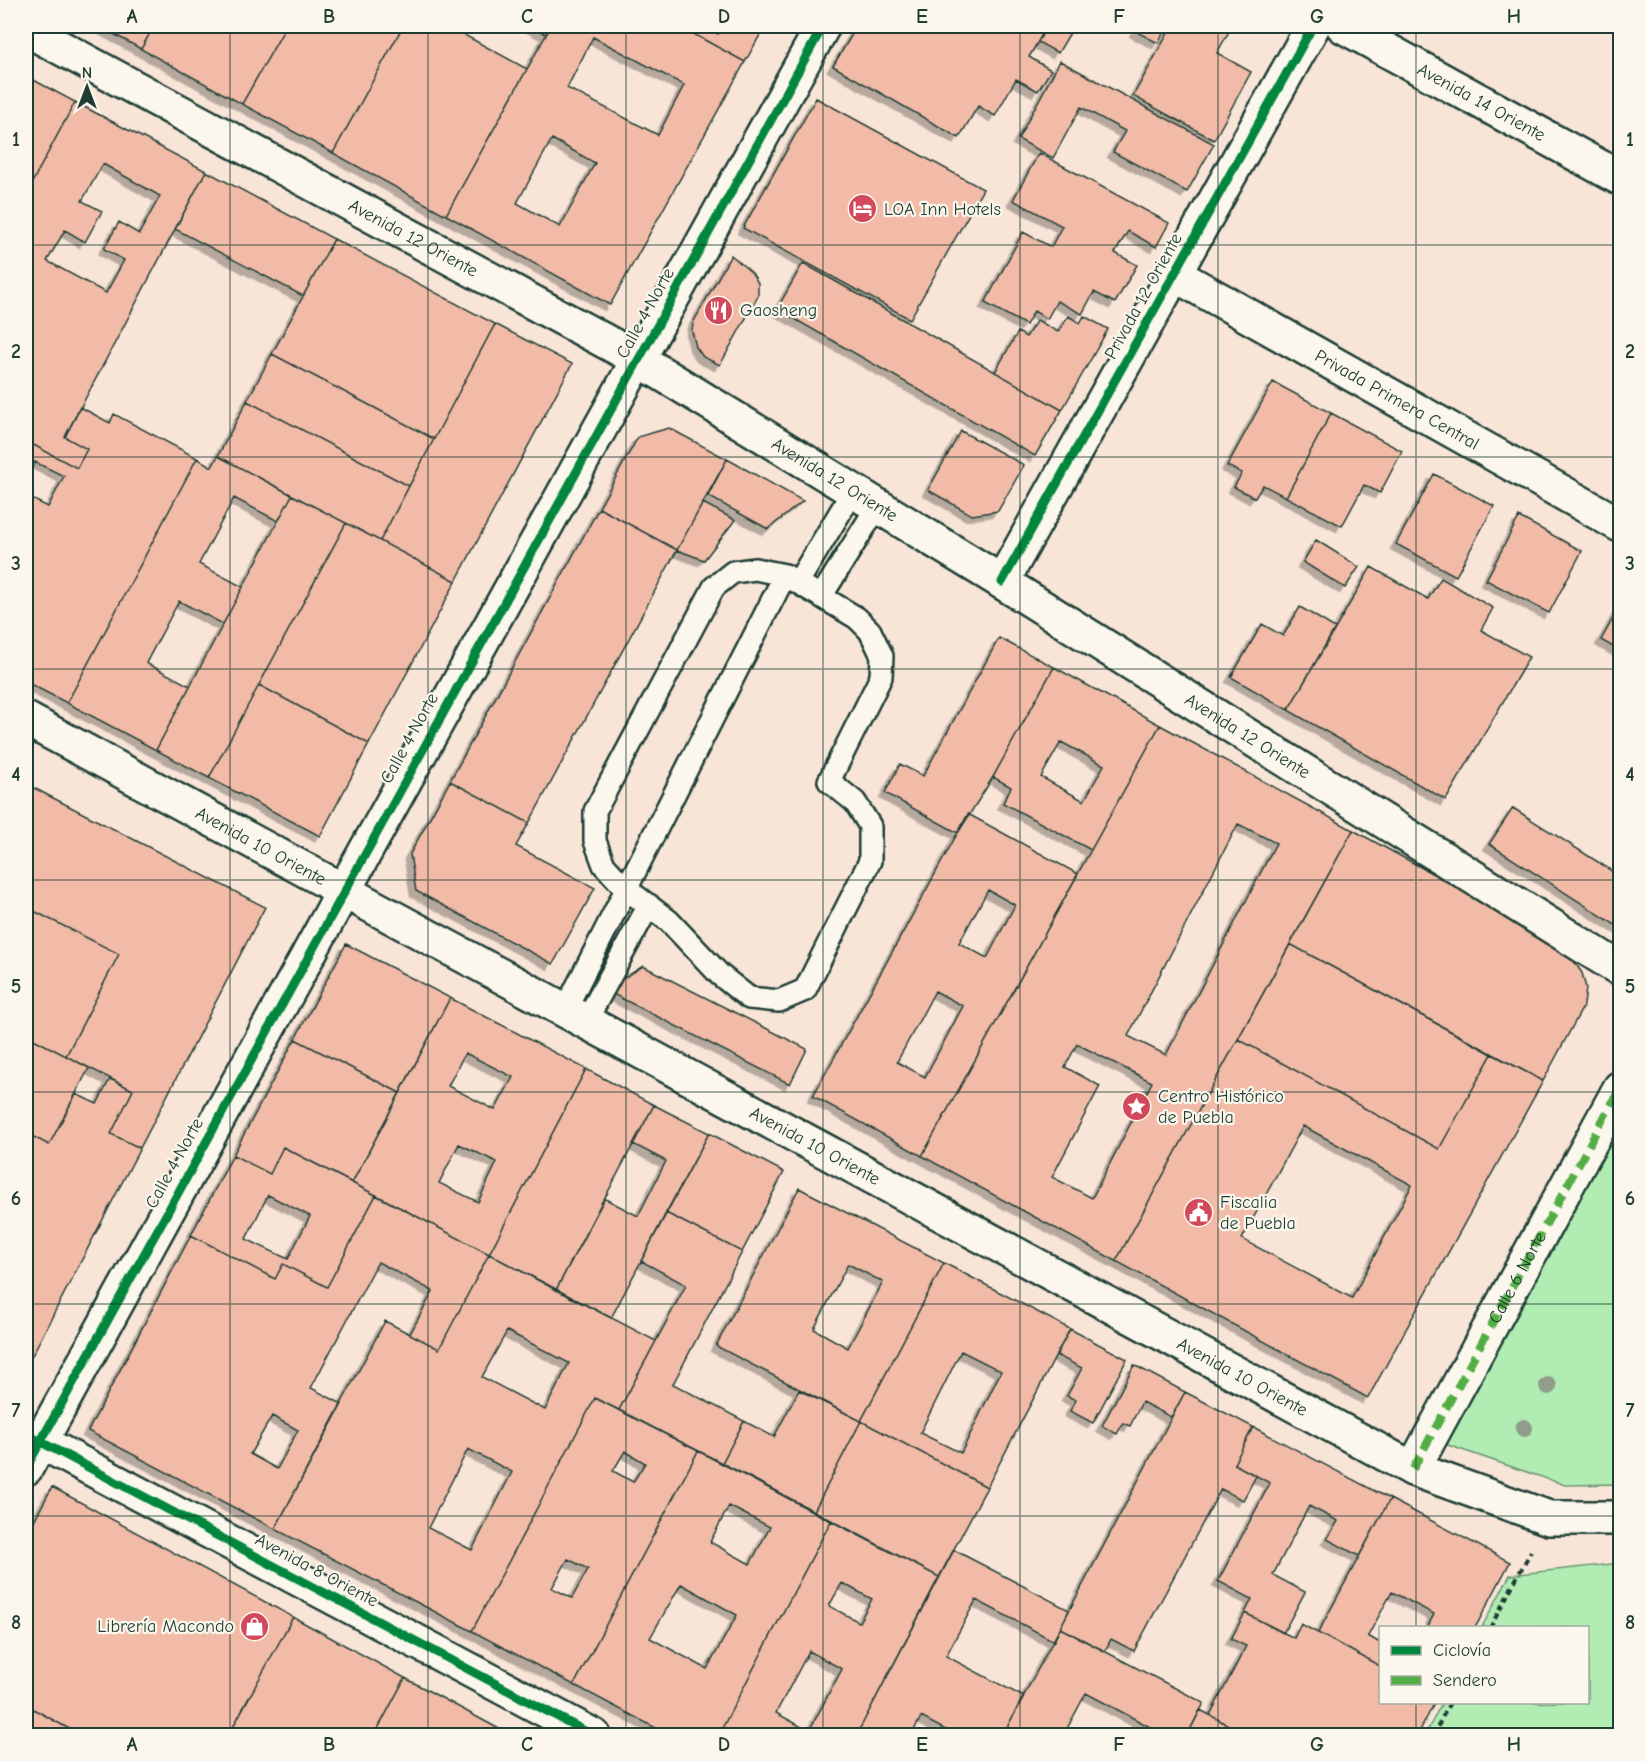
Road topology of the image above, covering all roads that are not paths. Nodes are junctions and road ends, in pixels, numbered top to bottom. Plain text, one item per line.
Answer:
1 (823, 26) edge
2 (1313, 26) edge
3 (1343, 26) edge
4 (26, 29) edge
5 (1620, 178) edge
6 (1174, 274) junction
7 (638, 359) junction
8 (865, 499) junction
9 (1620, 525) edge
10 (791, 579) junction
11 (1002, 582) junction
12 (822, 596) junction
13 (26, 719) edge
14 (625, 888) junction
15 (344, 890) junction
16 (649, 905) junction
17 (1620, 969) edge
18 (576, 1016) junction
19 (1620, 1088) edge
20 (30, 1448) edge
21 (1413, 1469) junction
22 (1620, 1518) edge
23 (594, 1736) edge

1 - 7 street, Calle 4 Norte
2 - 6 street, Privada 12 Oriente
3 - 5 street, Avenida 14 Oriente
4 - 7 street, Avenida 12 Oriente
6 - 9 street, Privada Primera Central
6 - 11 street, Privada 12 Oriente
7 - 8 street, Avenida 12 Oriente
7 - 15 street, Calle 4 Norte
8 - 10 lane
8 - 11 street, Avenida 12 Oriente
8 - 12 lane
10 - 12 lane
10 - 14 lane
10 - 14 lane
11 - 17 street, Avenida 12 Oriente
12 - 16 lane
13 - 15 street, Avenida 10 Oriente
14 - 16 lane
14 - 18 lane
15 - 18 street, Avenida 10 Oriente
15 - 20 street, Calle 4 Norte
16 - 18 lane
18 - 21 street, Avenida 10 Oriente
19 - 21 street, Calle 6 Norte
20 - 23 street, Avenida 8 Oriente
21 - 22 street, Avenida 10 Oriente

